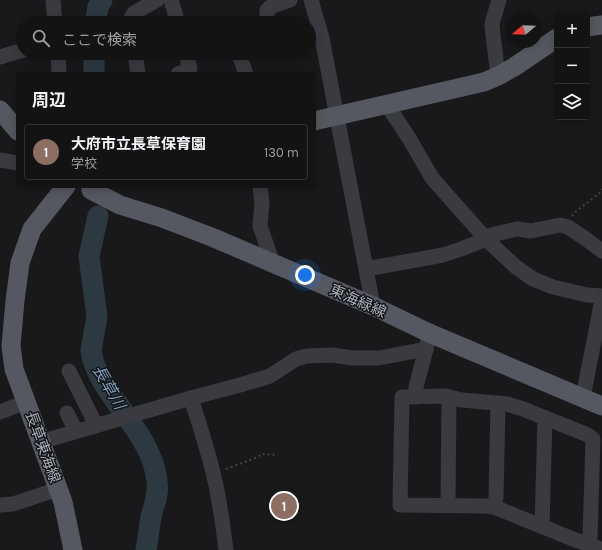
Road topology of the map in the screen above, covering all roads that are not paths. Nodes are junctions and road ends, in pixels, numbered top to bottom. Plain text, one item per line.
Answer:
1 (53, 0) edge
2 (157, 0) edge
3 (171, 0) edge
4 (290, 0) edge
5 (311, 0) edge
6 (499, 0) edge
7 (54, 16) edge
8 (132, 16) edge
9 (176, 16) edge
10 (267, 16) edge
11 (316, 16) edge
12 (316, 17) edge
13 (602, 25) edge
14 (590, 27) edge
15 (554, 40) edge
16 (16, 52) edge
17 (0, 56) edge
18 (58, 60) edge
19 (136, 60) edge
20 (188, 60) edge
21 (241, 60) edge
22 (59, 72) edge
23 (138, 72) edge
24 (183, 72) edge
25 (245, 72) edge
26 (498, 76) junction
27 (388, 105) junction
28 (0, 110) edge
29 (337, 116) junction
30 (316, 121) edge
31 (16, 129) edge
32 (0, 160) edge
33 (16, 163) edge
34 (64, 188) edge
35 (92, 188) edge
36 (260, 188) edge
37 (486, 238) junction
38 (602, 251) edge
39 (268, 261) junction
40 (366, 269) junction
41 (602, 296) edge
42 (602, 300) edge
43 (373, 306) junction
44 (427, 341) junction
45 (6, 346) edge
46 (69, 371) dead end
47 (416, 397) junction
48 (449, 397) junction
49 (191, 398) junction
50 (583, 398) junction
51 (26, 402) junction
52 (498, 403) junction
53 (602, 406) edge
54 (0, 412) edge
55 (67, 413) dead end
56 (546, 418) junction
57 (96, 425) junction
58 (76, 431) junction
59 (40, 442) junction
60 (58, 489) junction
61 (0, 505) edge
62 (448, 506) junction
63 (494, 507) junction
64 (542, 526) junction
65 (595, 547) edge
66 (73, 550) edge
67 (226, 550) edge

1 - 7 street
2 - 8 street
3 - 9 street
4 - 10 street
5 - 11 street
6 - 26 street
12 - 29 street
13 - 14 main road
15 - 26 main road
16 - 17 street
18 - 22 street
19 - 23 street
20 - 24 street
21 - 25 street
26 - 27 main road
27 - 29 main road
27 - 37 street
28 - 31 main road
29 - 30 main road
29 - 40 street
32 - 33 street
34 - 45 main road, 長草東海線
35 - 39 main road, 東海緑線
36 - 39 street
37 - 38 street
37 - 40 street
37 - 41 street
39 - 43 main road, 東海緑線
40 - 43 street
42 - 50 street
43 - 44 main road, 東海緑線
44 - 47 street
44 - 49 street
44 - 50 main road, 東海緑線
45 - 51 main road, 長草東海線
46 - 57 street
47 - 48 street
47 - 62 street
48 - 52 street
48 - 62 street
49 - 57 street
49 - 67 street
50 - 53 main road, 東海緑線
51 - 54 street
51 - 59 main road, 長草東海線
52 - 56 street
52 - 63 street
55 - 58 street
56 - 64 street
56 - 65 street
57 - 58 street
58 - 59 street
59 - 60 main road, 長草東海線
60 - 61 street
60 - 66 main road, 長草東海線
62 - 63 street
63 - 64 street
64 - 65 street

